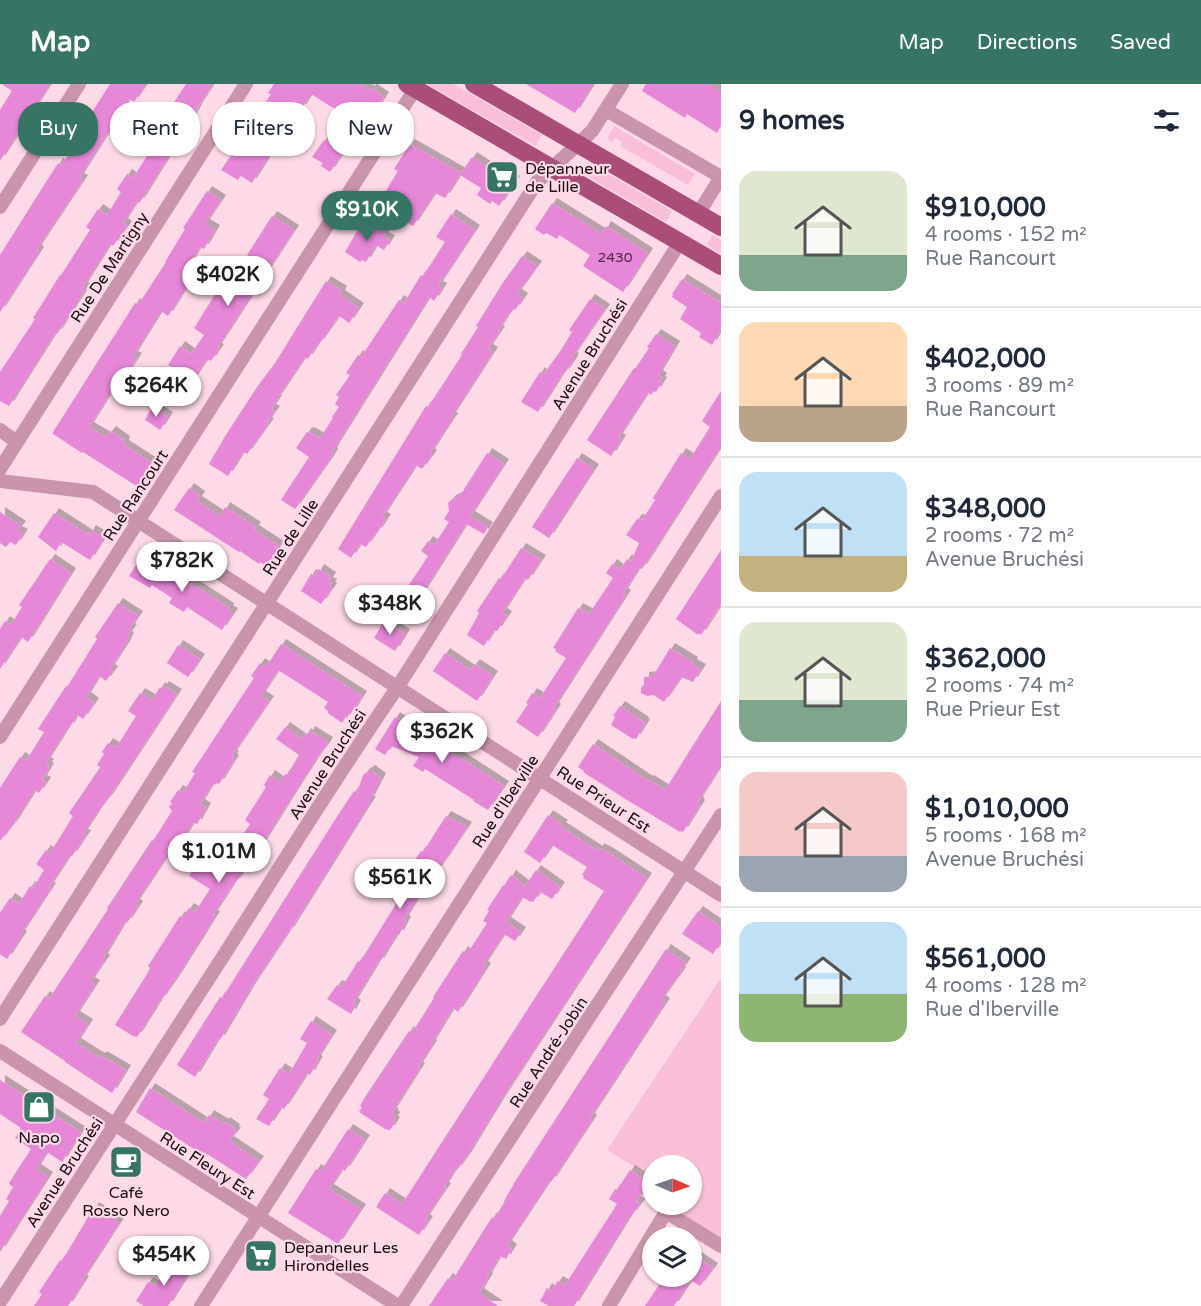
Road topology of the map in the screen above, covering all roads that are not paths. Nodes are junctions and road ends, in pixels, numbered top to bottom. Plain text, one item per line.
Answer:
1 (79, 84) edge
2 (246, 84) edge
3 (474, 84) edge
4 (622, 84) edge
5 (411, 86) edge
6 (606, 110) junction
7 (578, 144) junction
8 (552, 168) junction
9 (721, 177) edge
10 (0, 207) edge
11 (698, 214) junction
12 (721, 227) edge
13 (680, 242) junction
14 (721, 266) edge
15 (0, 430) edge
16 (0, 438) edge
17 (17, 442) junction
18 (0, 469) edge
19 (0, 481) edge
20 (721, 496) edge
21 (138, 521) junction
22 (267, 604) junction
23 (397, 688) junction
24 (0, 737) edge
25 (541, 778) junction
26 (721, 815) edge
27 (685, 872) junction
28 (721, 895) edge
29 (0, 1019) edge
30 (0, 1051) edge
31 (114, 1124) junction
32 (258, 1216) junction
33 (721, 1246) edge
34 (0, 1302) edge
35 (201, 1306) edge
36 (400, 1306) edge
37 (609, 1306) edge

1 - 10 street
2 - 17 street, Rue De Martigny
3 - 7 main road
4 - 6 street, Rue de Lille
5 - 8 main road
5 - 21 street, Rue Rancourt
6 - 7 street, Rue de Lille
6 - 9 street
7 - 8 street, Rue de Lille
7 - 11 main road
8 - 13 main road
8 - 22 street, Rue de Lille
9 - 11 street
11 - 12 main road
13 - 14 main road
13 - 23 street, Avenue Bruchési
15 - 17 street
16 - 17 street
17 - 18 street, Rue De Martigny
19 - 21 street, Rue Prieur Est
20 - 25 street, Rue d'Iberville
21 - 22 street, Rue Prieur Est
21 - 24 street, Rue Rancourt
22 - 23 street, Rue Prieur Est
22 - 29 street, Rue de Lille
23 - 25 street, Rue Prieur Est
23 - 31 street, Avenue Bruchési
25 - 27 street, Rue Prieur Est
25 - 32 street, Rue d'Iberville
26 - 27 street, Rue André-Jobin
27 - 28 street, Rue Prieur Est
27 - 36 street, Rue André-Jobin
30 - 31 street, Rue Fleury Est
31 - 32 street, Rue Fleury Est
31 - 34 street, Avenue Bruchési
32 - 35 street, Rue d'Iberville
32 - 36 street, Rue Fleury Est
33 - 37 street

